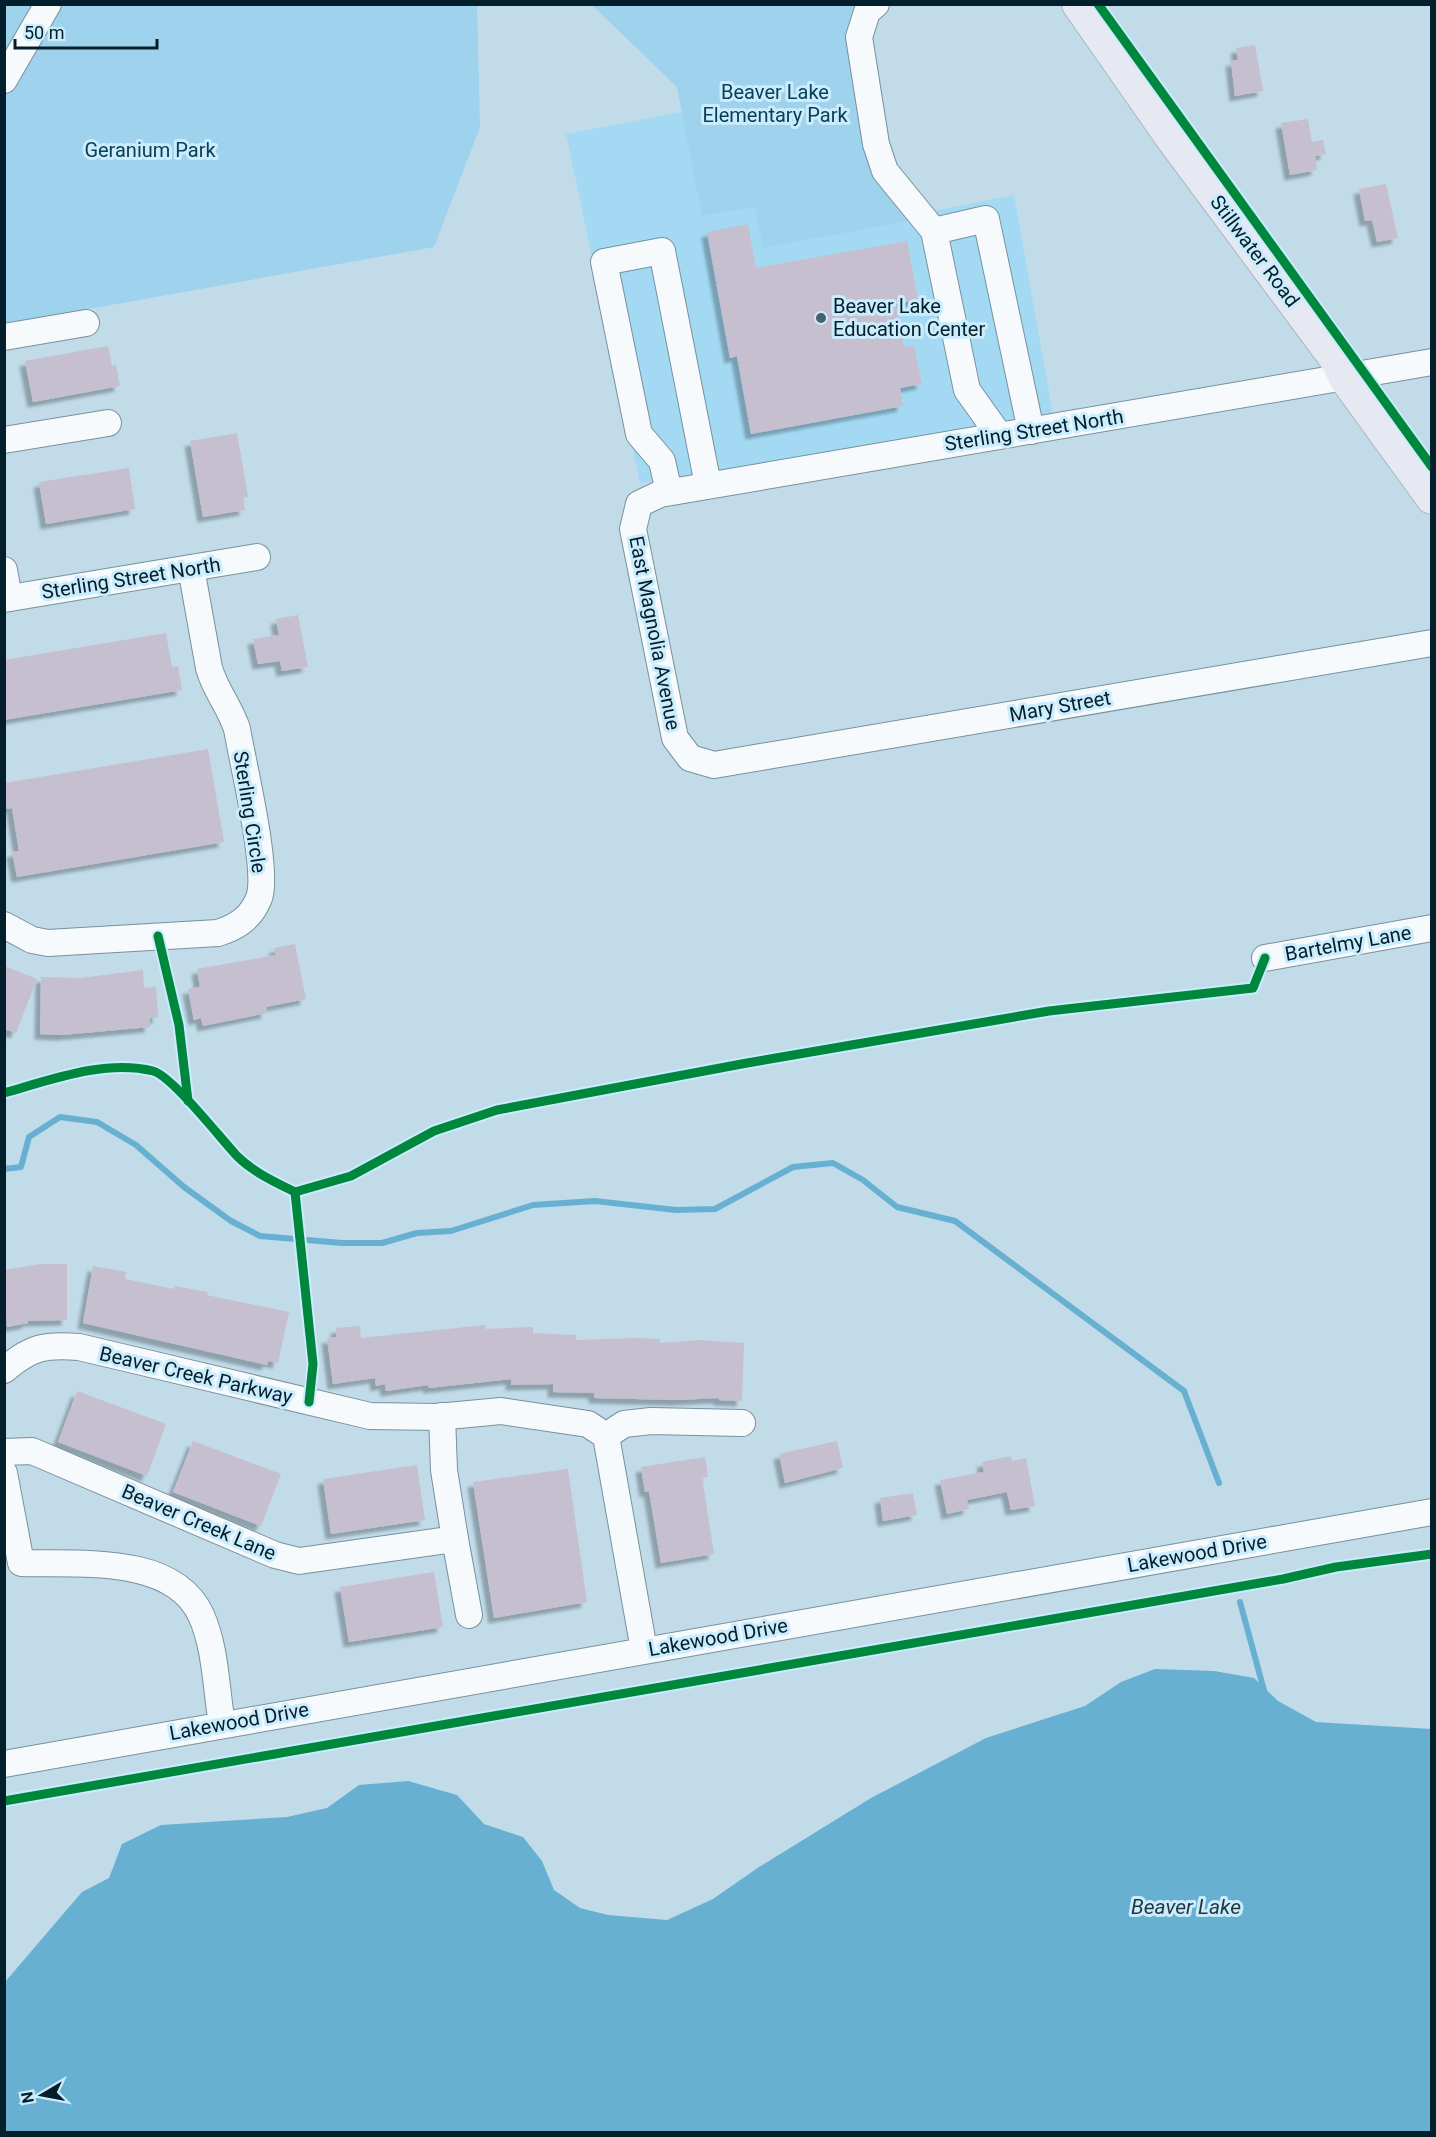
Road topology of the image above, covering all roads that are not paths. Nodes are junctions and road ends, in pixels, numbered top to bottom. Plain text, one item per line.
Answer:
1 (48, 4) edge
2 (876, 4) edge
3 (1078, 4) edge
4 (4, 80) edge
5 (934, 231) junction
6 (86, 323) dead end
7 (4, 337) edge
8 (1431, 362) edge
9 (1345, 378) junction
10 (108, 423) dead end
11 (1031, 431) junction
12 (999, 435) junction
13 (4, 440) edge
14 (708, 485) junction
15 (669, 492) junction
16 (1431, 498) edge
17 (639, 504) joint
18 (257, 557) dead end
19 (191, 568) junction
20 (4, 570) edge
21 (7, 598) edge
22 (1431, 643) edge
23 (690, 758) joint
24 (4, 925) edge
25 (1431, 928) edge
26 (1265, 958) dead end
27 (4, 1370) edge
28 (442, 1416) junction
29 (742, 1423) dead end
30 (606, 1436) junction
31 (4, 1452) edge
32 (4, 1473) edge
33 (1431, 1512) edge
34 (455, 1539) junction
35 (13, 1567) edge
36 (469, 1615) dead end
37 (644, 1650) junction
38 (222, 1724) junction
39 (4, 1764) edge

1 - 4 street
2 - 5 street
3 - 9 main road, Stillwater Road
5 - 11 street
5 - 12 street
6 - 7 street
8 - 9 street, Sterling Street North
9 - 11 street, Sterling Street North
9 - 16 main road, Stillwater Road
10 - 13 street
11 - 12 street, Sterling Street North
12 - 14 street, Sterling Street North
14 - 15 street, Sterling Street North
14 - 15 street
15 - 17 street, Sterling Street North
17 - 23 street, East Magnolia Avenue
18 - 19 street, Sterling Street North
19 - 21 street, Sterling Street North
19 - 24 street, Sterling Circle
20 - 21 street
22 - 23 street, Mary Street
25 - 26 street, Bartelmy Lane
27 - 28 street, Beaver Creek Parkway
28 - 30 street, Beaver Creek Parkway
28 - 34 street
29 - 30 street
30 - 37 street
31 - 34 street, Beaver Creek Lane
32 - 35 street
33 - 37 street, Lakewood Drive
34 - 36 street
35 - 38 street
37 - 38 street, Lakewood Drive
38 - 39 street, Lakewood Drive

